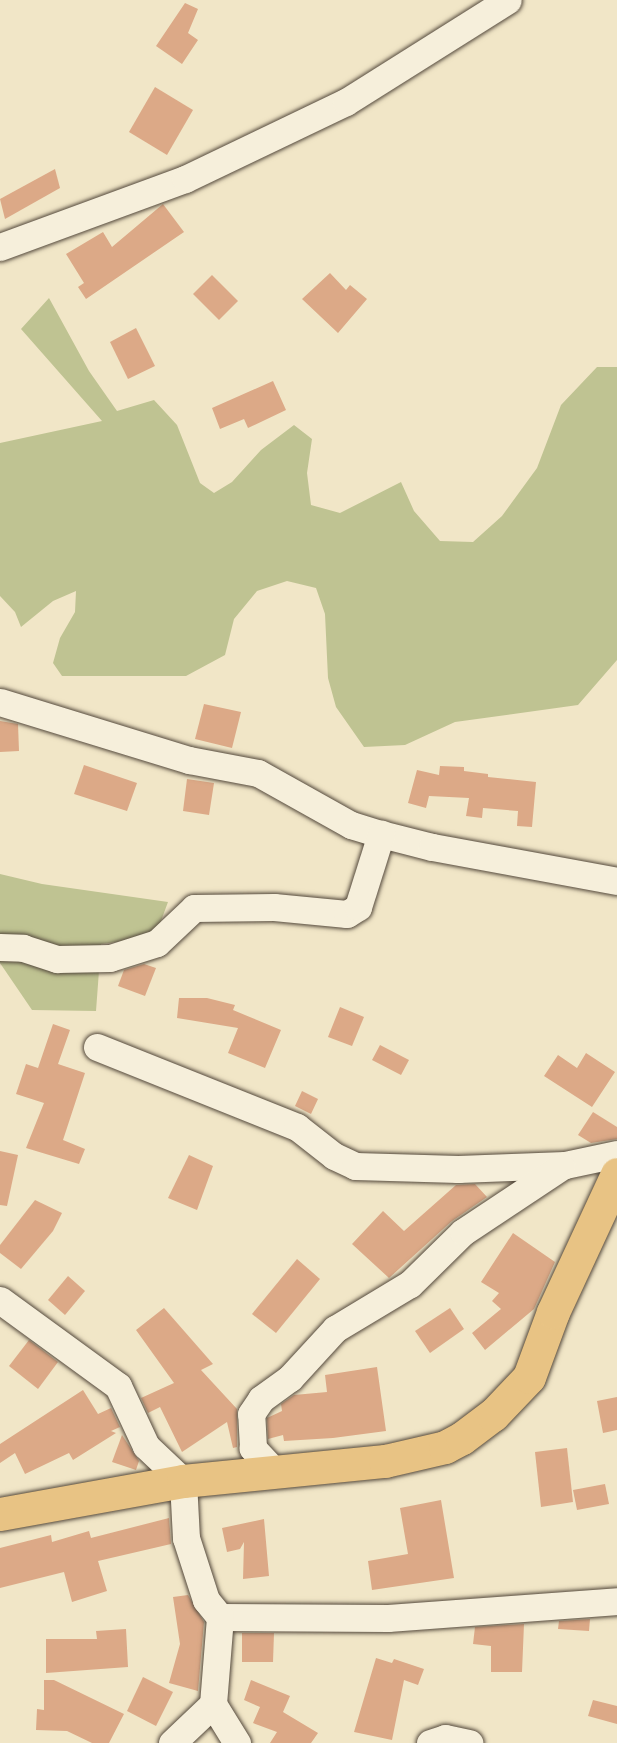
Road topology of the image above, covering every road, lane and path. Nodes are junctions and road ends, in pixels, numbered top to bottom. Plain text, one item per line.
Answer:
1 (508, 0) edge
2 (0, 247) edge
3 (0, 702) edge
4 (381, 834) junction
5 (617, 881) edge
6 (0, 946) edge
7 (97, 1047) dead end
8 (617, 1154) edge
9 (565, 1165) junction
10 (617, 1174) edge
11 (0, 1300) edge
12 (275, 1472) junction
13 (183, 1481) junction
14 (0, 1514) edge
15 (617, 1601) edge
16 (220, 1617) junction
17 (213, 1704) junction
18 (183, 1738) edge
19 (237, 1743) edge
20 (430, 1743) edge
21 (469, 1743) edge

1 - 2 street
3 - 4 street
4 - 5 street
4 - 6 street
7 - 9 street
8 - 9 street
9 - 12 street
10 - 12 main road
11 - 13 street
12 - 13 main road
13 - 14 main road
13 - 16 street
15 - 16 street
16 - 17 street
17 - 18 street
17 - 19 street
20 - 21 street

